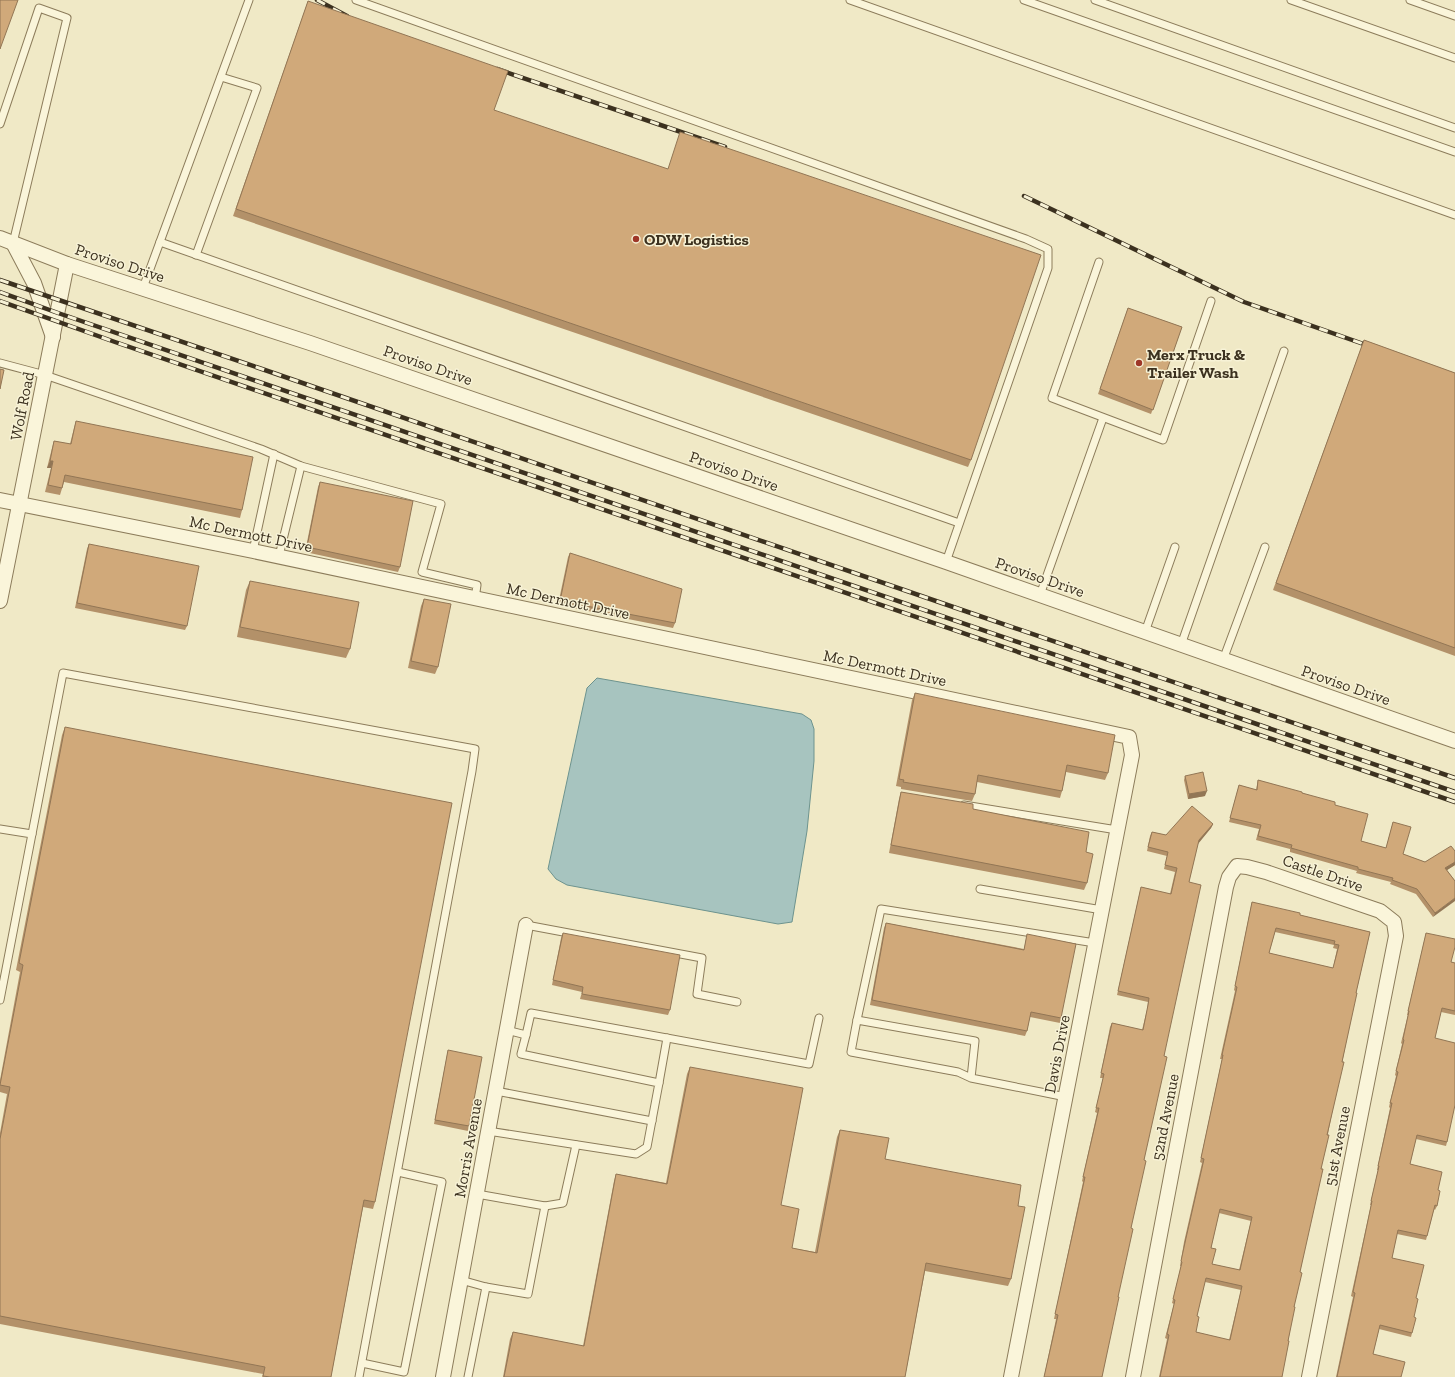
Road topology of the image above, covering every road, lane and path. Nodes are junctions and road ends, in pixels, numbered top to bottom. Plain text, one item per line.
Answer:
1 (249, 0) edge
2 (356, 0) edge
3 (850, 0) edge
4 (1024, 0) edge
5 (1094, 0) edge
6 (1291, 0) edge
7 (1410, 0) edge
8 (1455, 16) edge
9 (1455, 58) edge
10 (221, 77) junction
11 (0, 124) edge
12 (1455, 128) edge
13 (1455, 152) edge
14 (1455, 215) edge
15 (0, 238) edge
16 (160, 242) junction
17 (13, 243) junction
18 (196, 255) junction
19 (1099, 262) dead end
20 (67, 264) junction
21 (143, 288) junction
22 (1212, 301) dead end
23 (53, 337) junction
24 (1284, 351) dead end
25 (0, 362) edge
26 (45, 375) junction
27 (1103, 418) junction
28 (274, 454) junction
29 (301, 466) junction
30 (0, 500) edge
31 (19, 504) junction
32 (959, 523) junction
33 (1174, 546) dead end
34 (1265, 547) dead end
35 (253, 551) junction
36 (279, 556) junction
37 (946, 562) junction
38 (1040, 595) junction
39 (475, 599) junction
40 (0, 601) edge
41 (1145, 632) junction
42 (1181, 645) junction
43 (1223, 660) junction
44 (1129, 737) joint
45 (1455, 741) edge
46 (954, 803) edge
47 (0, 829) edge
48 (1117, 830) junction
49 (32, 834) junction
50 (1237, 866) joint
51 (980, 889) dead end
52 (1102, 910) junction
53 (1394, 922) joint
54 (526, 925) joint
55 (1095, 944) junction
56 (0, 1000) edge
57 (737, 1002) dead end
58 (819, 1018) dead end
59 (858, 1020) junction
60 (507, 1030) junction
61 (526, 1035) junction
62 (667, 1038) junction
63 (970, 1078) junction
64 (659, 1083) junction
65 (496, 1091) junction
66 (1066, 1097) junction
67 (652, 1121) junction
68 (488, 1131) junction
69 (576, 1145) junction
70 (398, 1172) junction
71 (477, 1194) junction
72 (545, 1206) junction
73 (461, 1280) junction
74 (486, 1287) junction
75 (362, 1363) junction
76 (359, 1377) edge
77 (443, 1377) edge
78 (468, 1377) edge
79 (1011, 1377) edge
80 (1133, 1377) edge
81 (1309, 1377) edge

1 - 10 lane
2 - 32 lane
3 - 14 lane
4 - 13 lane
5 - 12 lane
6 - 9 lane
7 - 8 lane
10 - 16 lane
10 - 18 lane
11 - 17 lane
15 - 17 street, Proviso Drive
16 - 18 lane
16 - 21 lane
17 - 20 street, Proviso Drive
17 - 23 street
18 - 32 lane
19 - 27 lane
20 - 21 street, Proviso Drive
20 - 23 street, Wolf Road
21 - 37 street, Proviso Drive
22 - 27 lane
23 - 26 street, Wolf Road
24 - 42 lane
25 - 26 lane
26 - 28 lane
26 - 31 street, Wolf Road
27 - 38 lane
28 - 29 lane
28 - 35 lane
29 - 36 lane
29 - 39 lane
30 - 31 street, Mc Dermott Drive
31 - 35 street, Mc Dermott Drive
31 - 40 street, Wolf Road
32 - 37 lane
33 - 41 lane
34 - 43 lane
35 - 36 street, Mc Dermott Drive
36 - 39 street, Mc Dermott Drive
37 - 38 street, Proviso Drive
38 - 41 street, Proviso Drive
39 - 44 street, Mc Dermott Drive
41 - 42 street, Proviso Drive
42 - 43 street, Proviso Drive
43 - 45 street, Proviso Drive
44 - 48 street, Davis Drive
46 - 48 lane
47 - 49 lane
48 - 52 street, Davis Drive
49 - 56 lane
49 - 70 lane
50 - 53 street, Castle Drive
50 - 80 street, 52nd Avenue
51 - 52 lane
52 - 55 street, Davis Drive
53 - 81 street, 51st Avenue
54 - 57 lane
54 - 60 street, Morris Avenue
55 - 59 lane
55 - 66 street, Davis Drive
58 - 62 lane
59 - 63 lane
59 - 63 lane
60 - 61 lane
60 - 65 street, Morris Avenue
61 - 62 lane
61 - 64 lane
62 - 64 lane
63 - 66 lane
64 - 67 lane
65 - 67 lane
65 - 68 street, Morris Avenue
66 - 79 street, Davis Drive
67 - 69 lane
68 - 69 lane
68 - 71 street, Morris Avenue
69 - 72 lane
70 - 75 lane
70 - 75 lane
71 - 72 lane
71 - 73 street, Morris Avenue
72 - 74 lane
73 - 74 lane
73 - 77 street, Morris Avenue
74 - 78 lane
75 - 76 lane

